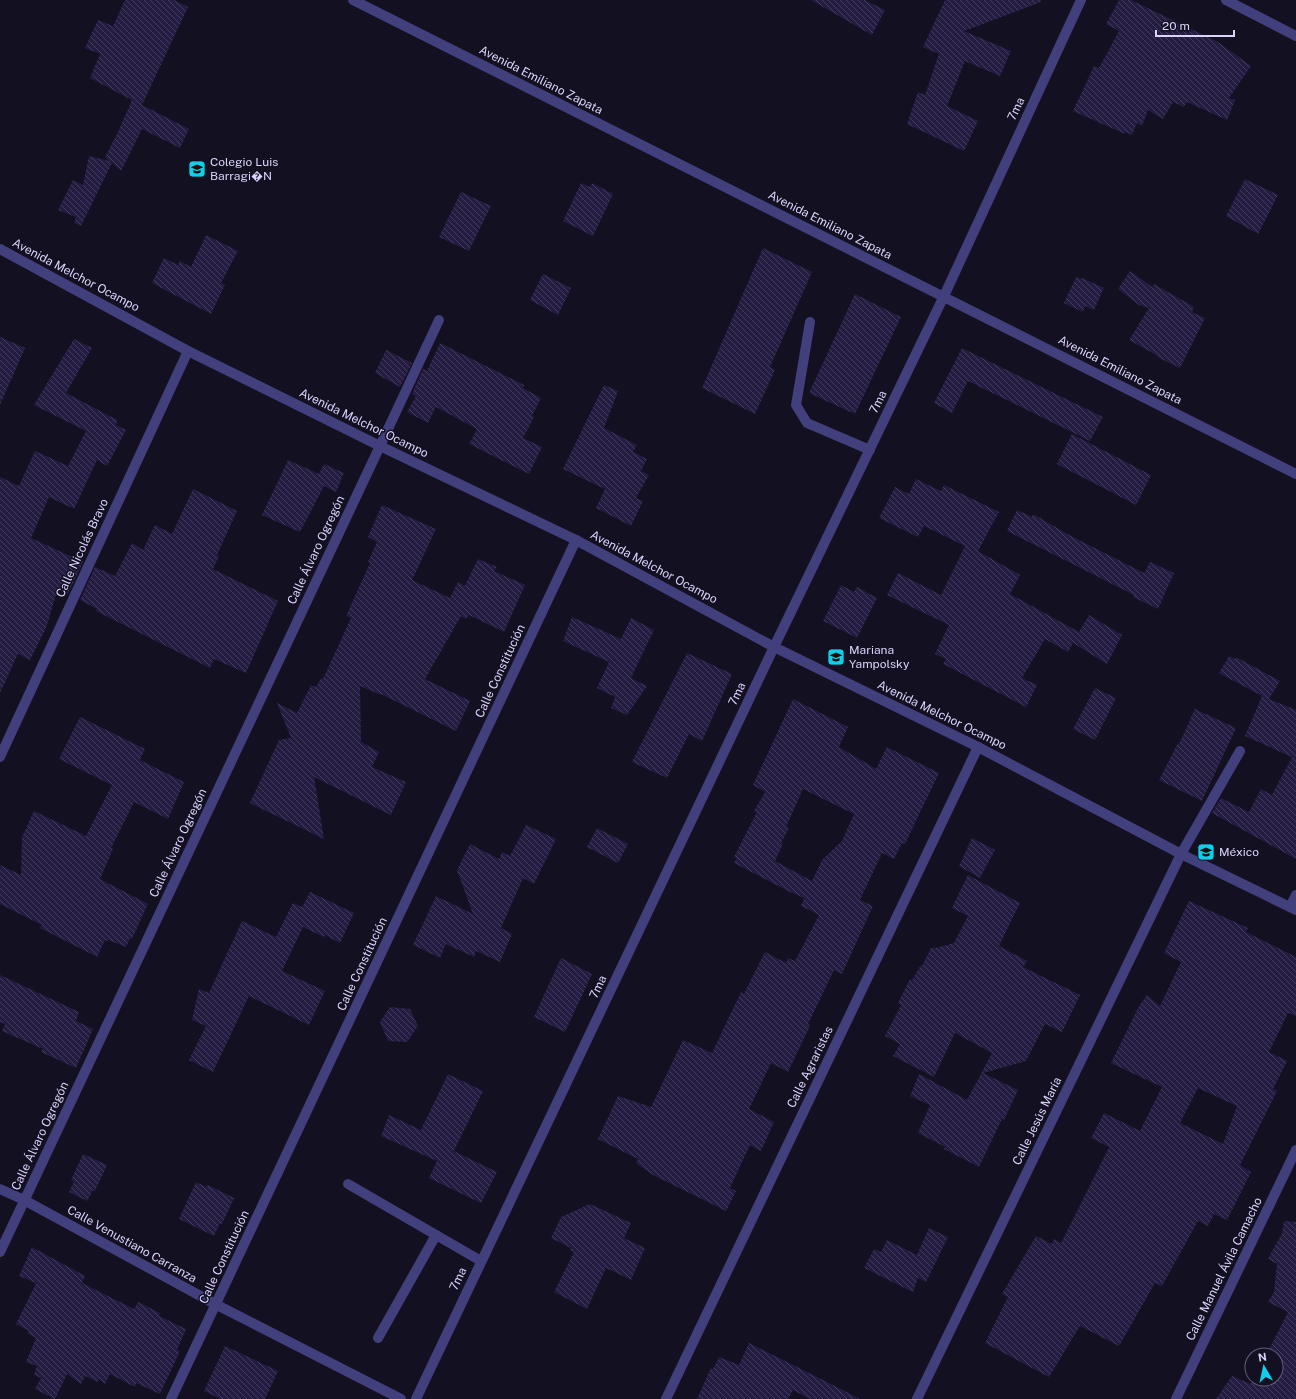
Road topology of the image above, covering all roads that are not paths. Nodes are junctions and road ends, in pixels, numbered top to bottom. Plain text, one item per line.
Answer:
1 (353, 0) edge
2 (1081, 0) edge
3 (1226, 0) edge
4 (1296, 36) edge
5 (0, 250) edge
6 (944, 296) junction
7 (439, 320) dead end
8 (810, 322) dead end
9 (188, 350) junction
10 (380, 446) junction
11 (870, 450) junction
12 (1296, 474) edge
13 (576, 540) junction
14 (774, 647) junction
15 (978, 747) junction
16 (1240, 751) dead end
17 (0, 757) edge
18 (1181, 854) junction
19 (1296, 895) edge
20 (1293, 908) edge
21 (1296, 1150) edge
22 (348, 1184) dead end
23 (0, 1189) edge
24 (24, 1200) junction
25 (436, 1235) junction
26 (0, 1252) edge
27 (481, 1261) junction
28 (217, 1305) junction
29 (378, 1338) dead end
30 (172, 1399) edge
31 (401, 1399) edge
32 (416, 1399) edge
33 (666, 1399) edge
34 (917, 1399) edge
35 (1176, 1399) edge

1 - 6 street, Avenida Emiliano Zapata
2 - 6 street, 7ma
3 - 4 street
5 - 9 street, Avenida Melchor Ocampo
6 - 11 street, 7ma
6 - 12 street, Avenida Emiliano Zapata
7 - 10 street, Calle Álvaro Ogregón
8 - 11 street
9 - 10 street, Avenida Melchor Ocampo
9 - 17 street, Calle Nicolás Bravo
10 - 13 street, Avenida Melchor Ocampo
10 - 24 street, Calle Álvaro Ogregón
11 - 14 street, 7ma
13 - 14 street, Avenida Melchor Ocampo
13 - 28 street, Calle Constitución
14 - 15 street, Avenida Melchor Ocampo
14 - 27 street, 7ma
15 - 18 street, Avenida Melchor Ocampo
15 - 33 street, Calle Agraristas
16 - 18 street, Calle Jesús María
18 - 20 street, Avenida Melchor Ocampo
18 - 34 street, Calle Jesús María
19 - 20 street
21 - 35 street, Calle Manuel Ávila Camacho
22 - 25 street
23 - 24 street, Calle Venustiano Carranza
24 - 26 street, Calle Álvaro Ogregón
24 - 28 street, Calle Venustiano Carranza
25 - 27 street
25 - 29 street
27 - 32 street, 7ma
28 - 30 street, Calle Constitución
28 - 31 street, Calle Venustiano Carranza

